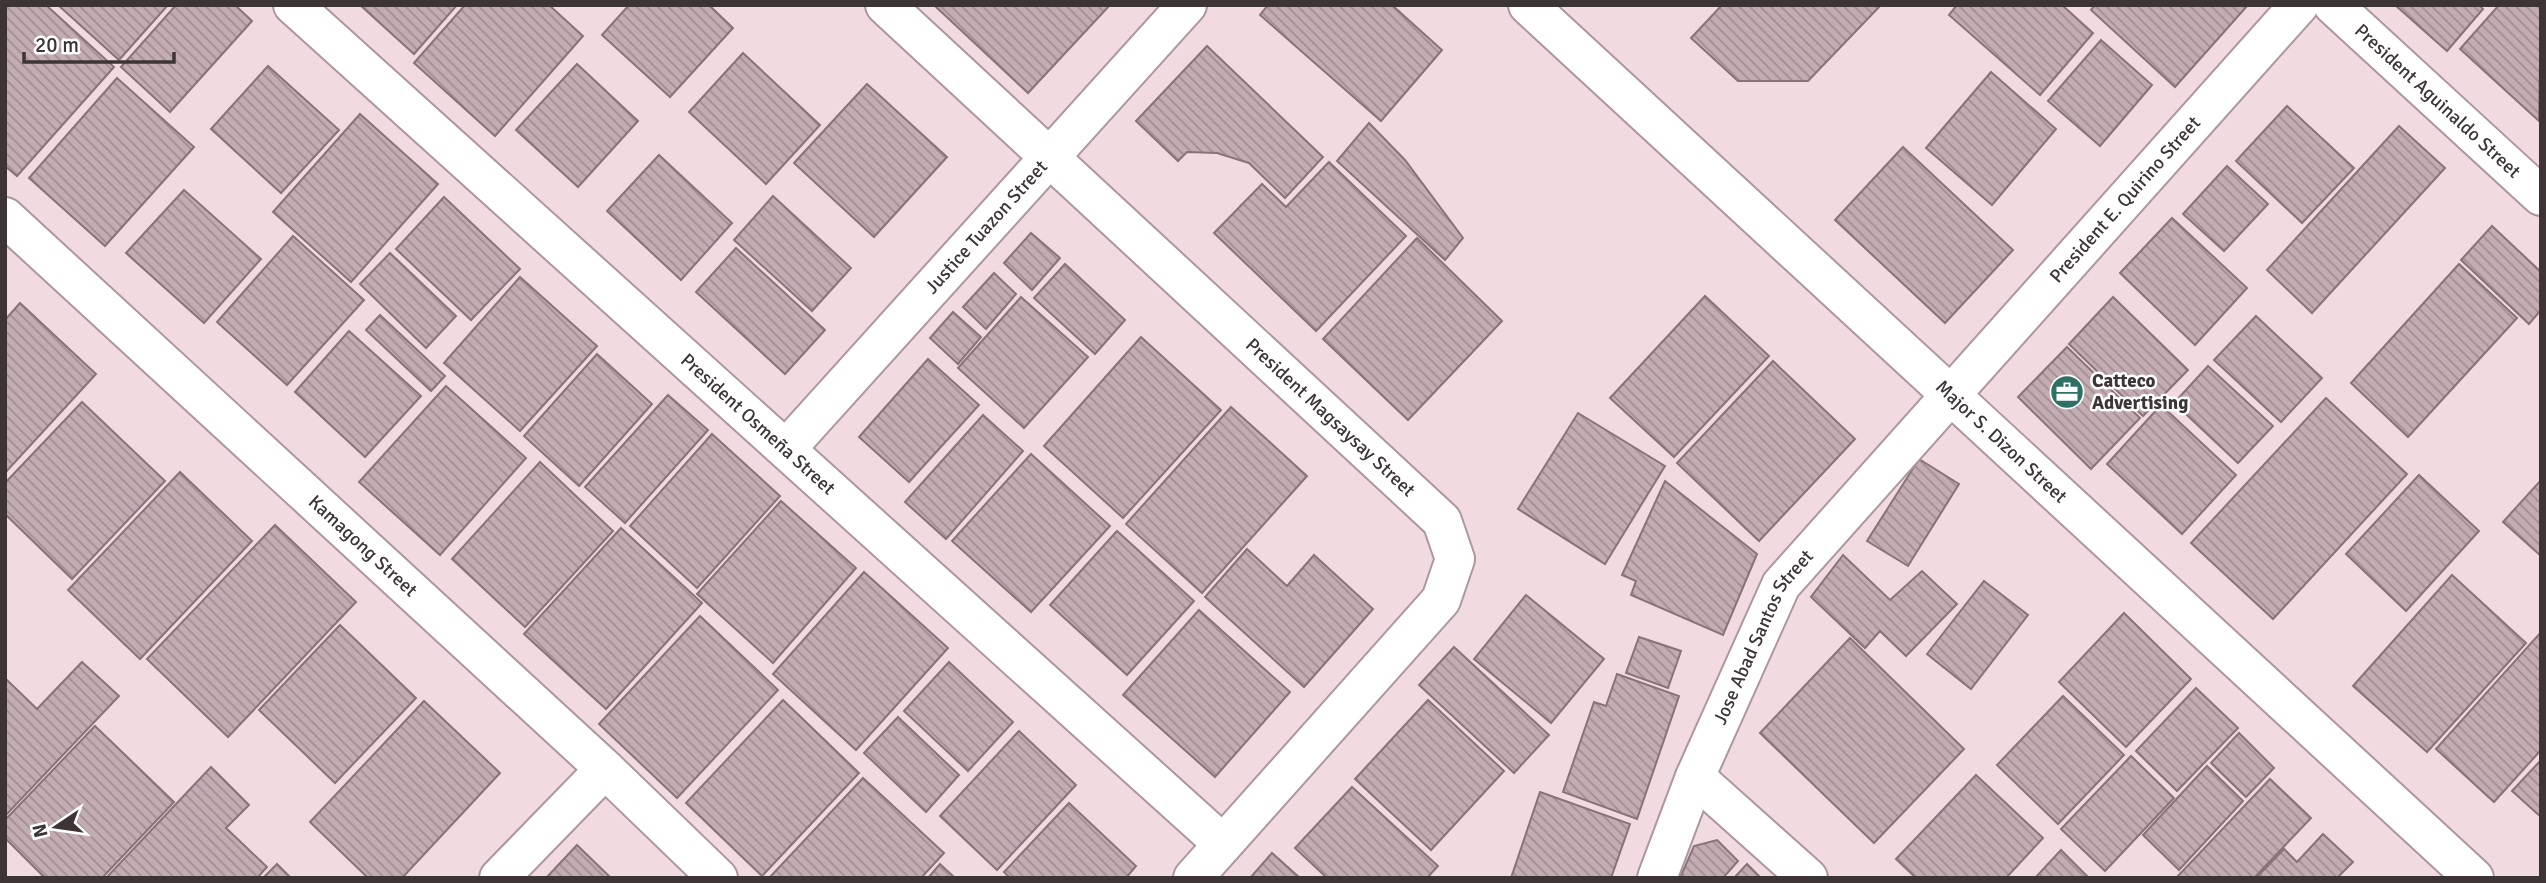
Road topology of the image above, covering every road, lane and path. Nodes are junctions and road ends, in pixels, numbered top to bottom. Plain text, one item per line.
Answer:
1 (293, 5) edge
2 (885, 5) edge
3 (1187, 5) edge
4 (1528, 5) edge
5 (2299, 5) edge
6 (2333, 5) edge
7 (1051, 158) junction
8 (2541, 196) edge
9 (5, 217) edge
10 (1950, 395) junction
11 (1922, 428) joint
12 (786, 449) junction
13 (605, 769) junction
14 (1695, 777) junction
15 (1223, 844) junction
16 (499, 878) edge
17 (718, 878) edge
18 (1193, 878) edge
19 (1657, 878) edge
20 (1808, 878) edge
21 (2474, 878) edge

1 - 12 street, President Osmeña Street
2 - 7 street, President Magsaysay Street
3 - 7 street, Justice Tuazon Street
4 - 10 street, Major S. Dizon Street
5 - 10 street, President E. Quirino Street
6 - 8 street, President Aguinaldo Street
7 - 12 street, Justice Tuazon Street
7 - 15 street, President Magsaysay Street
9 - 13 street, Kamagong Street
10 - 11 street, President E. Quirino Street
10 - 21 street, Major S. Dizon Street
11 - 14 street, Jose Abad Santos Street
12 - 15 street, President Osmeña Street
13 - 16 street
13 - 17 street, Kamagong Street
14 - 19 street, Jose Abad Santos Street
14 - 20 street
15 - 18 street, President Magsaysay Street

